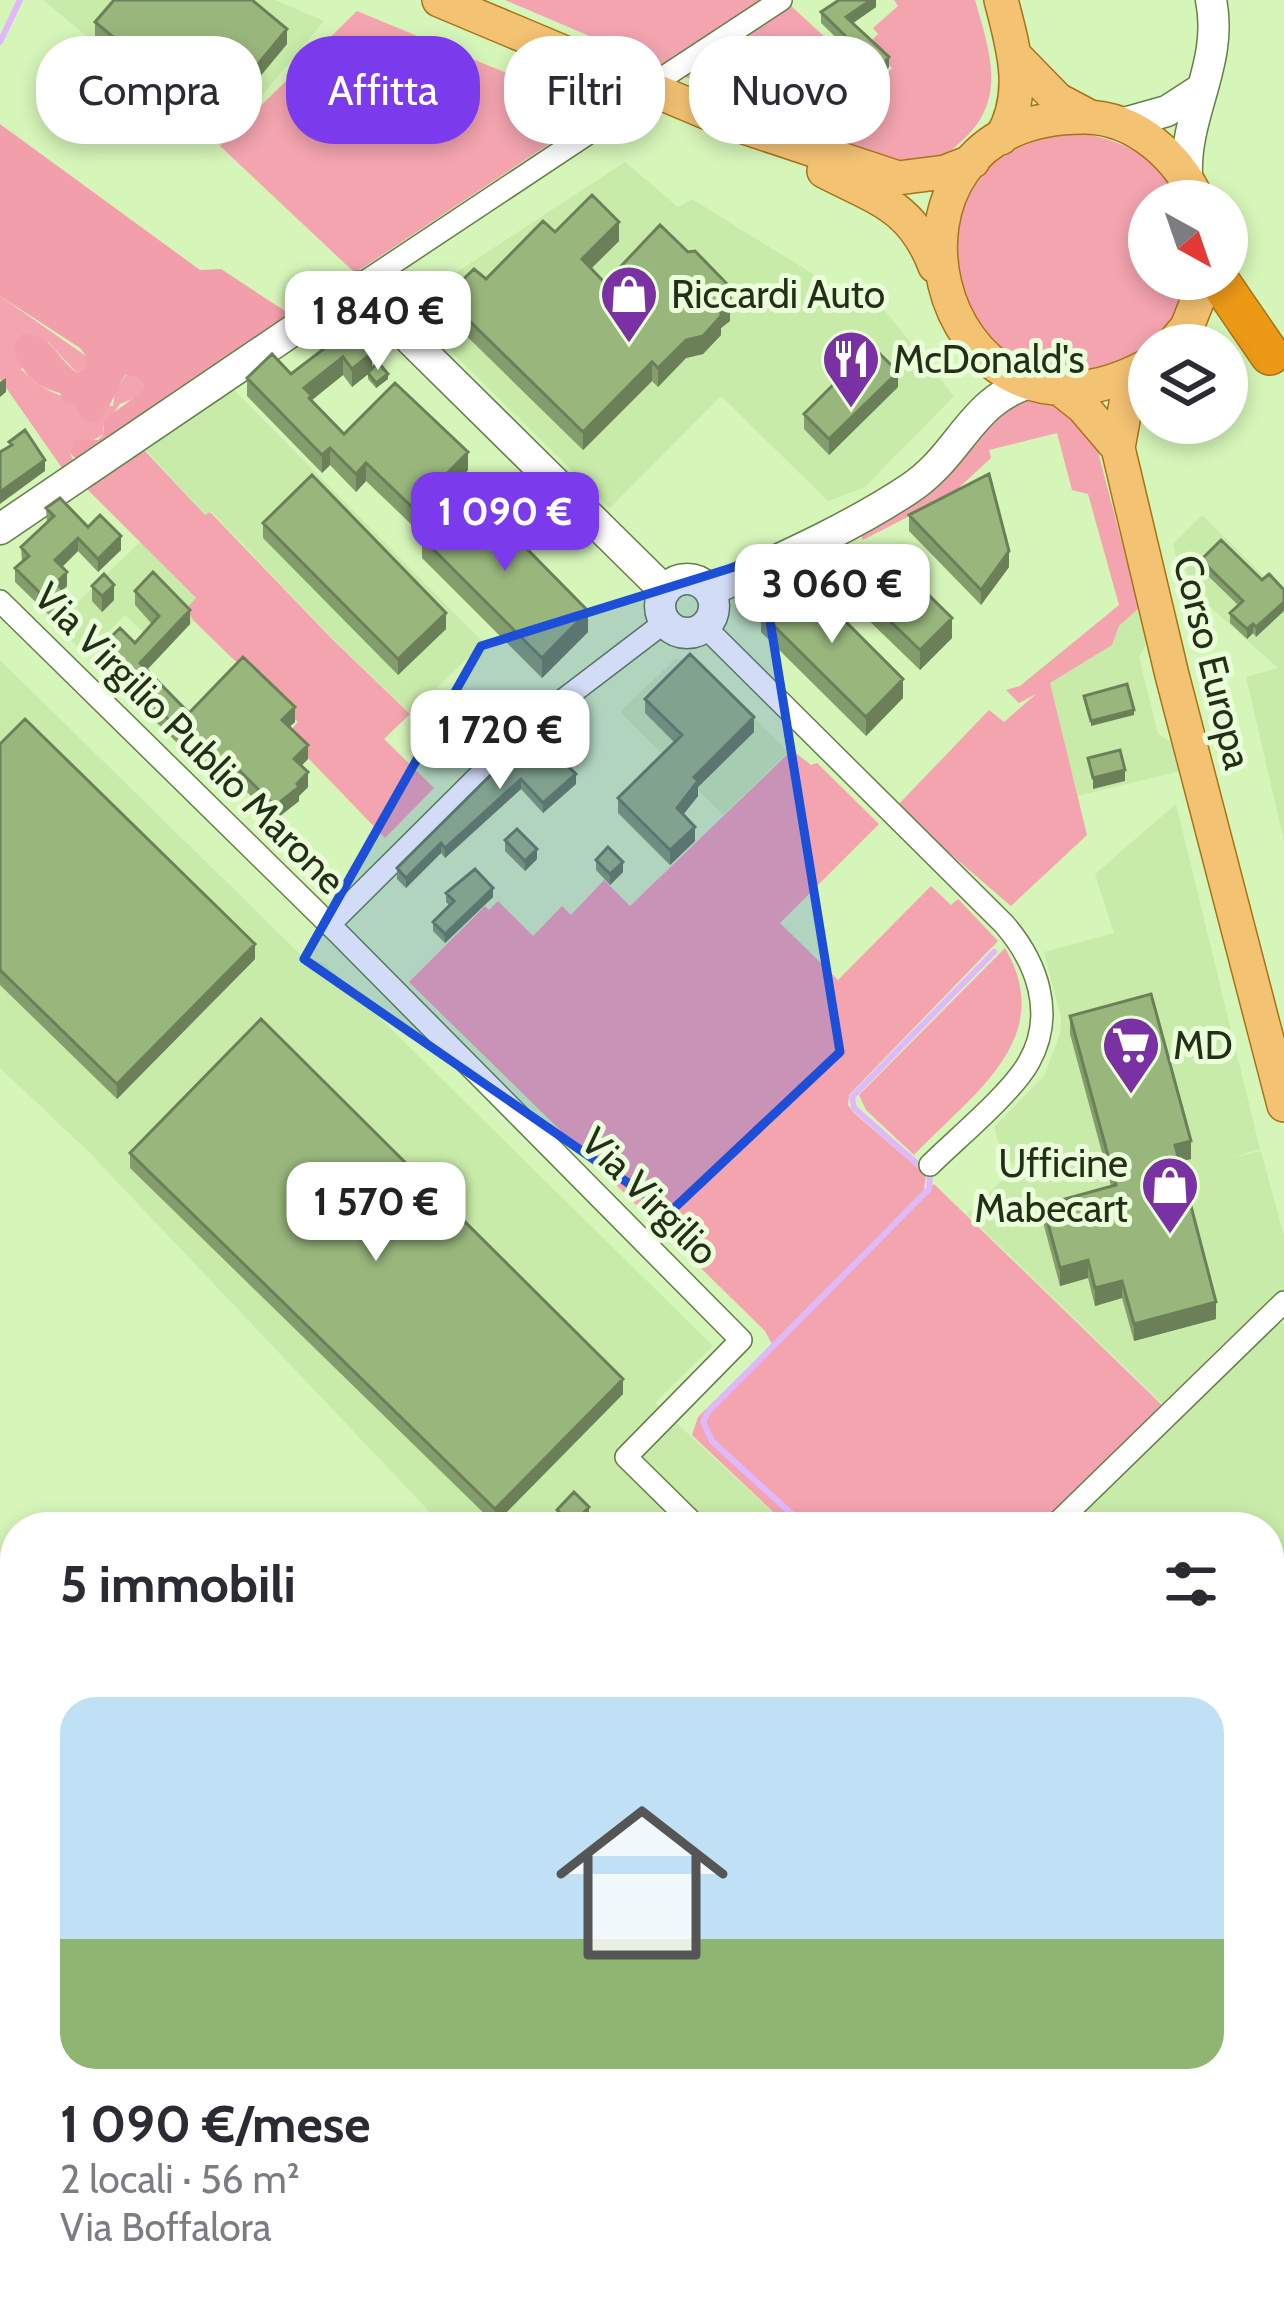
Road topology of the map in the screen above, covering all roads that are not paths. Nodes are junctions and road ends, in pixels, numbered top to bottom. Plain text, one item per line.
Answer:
1 (440, 0) edge
2 (781, 0) edge
3 (1001, 0) edge
4 (1211, 0) edge
5 (525, 36) edge
6 (1015, 56) junction
7 (665, 76) edge
8 (1202, 89) junction
9 (1105, 121) junction
10 (1001, 138) junction
11 (572, 144) edge
12 (771, 144) edge
13 (795, 144) edge
14 (974, 161) junction
15 (1186, 180) edge
16 (1192, 180) edge
17 (941, 281) junction
18 (357, 287) junction
19 (1233, 300) edge
20 (977, 348) junction
21 (1277, 360) edge
22 (1128, 376) edge
23 (1046, 385) junction
24 (1128, 397) edge
25 (985, 404) junction
26 (1118, 448) junction
27 (0, 529) edge
28 (710, 591) junction
29 (0, 601) edge
30 (665, 607) junction
31 (705, 627) junction
32 (329, 926) junction
33 (1284, 1105) edge
34 (930, 1165) dead end
35 (1284, 1302) edge
36 (682, 1512) edge
37 (1068, 1512) edge

1 - 5 main road
2 - 7 street
3 - 6 main road
4 - 8 street
6 - 9 main road
6 - 10 main road
8 - 9 street
8 - 16 street
9 - 10 main road, Corso Europa
9 - 15 main road
10 - 14 main road, Corso Europa
11 - 18 street
12 - 17 main road
13 - 14 main road
14 - 17 main road, Corso Europa
17 - 20 main road, Corso Europa
18 - 27 street
18 - 30 street
19 - 21 highway
20 - 23 main road, Corso Europa
20 - 25 street
22 - 23 main road, Corso Europa
23 - 25 street
23 - 26 main road, Corso Europa
24 - 26 main road, Corso Europa
25 - 28 street
26 - 33 main road, Corso Europa
28 - 30 street
28 - 31 street
29 - 32 street, Via Virgilio Publio Marone
30 - 31 street
30 - 32 street
31 - 34 street
32 - 36 street, Via Virgilio
35 - 37 street

